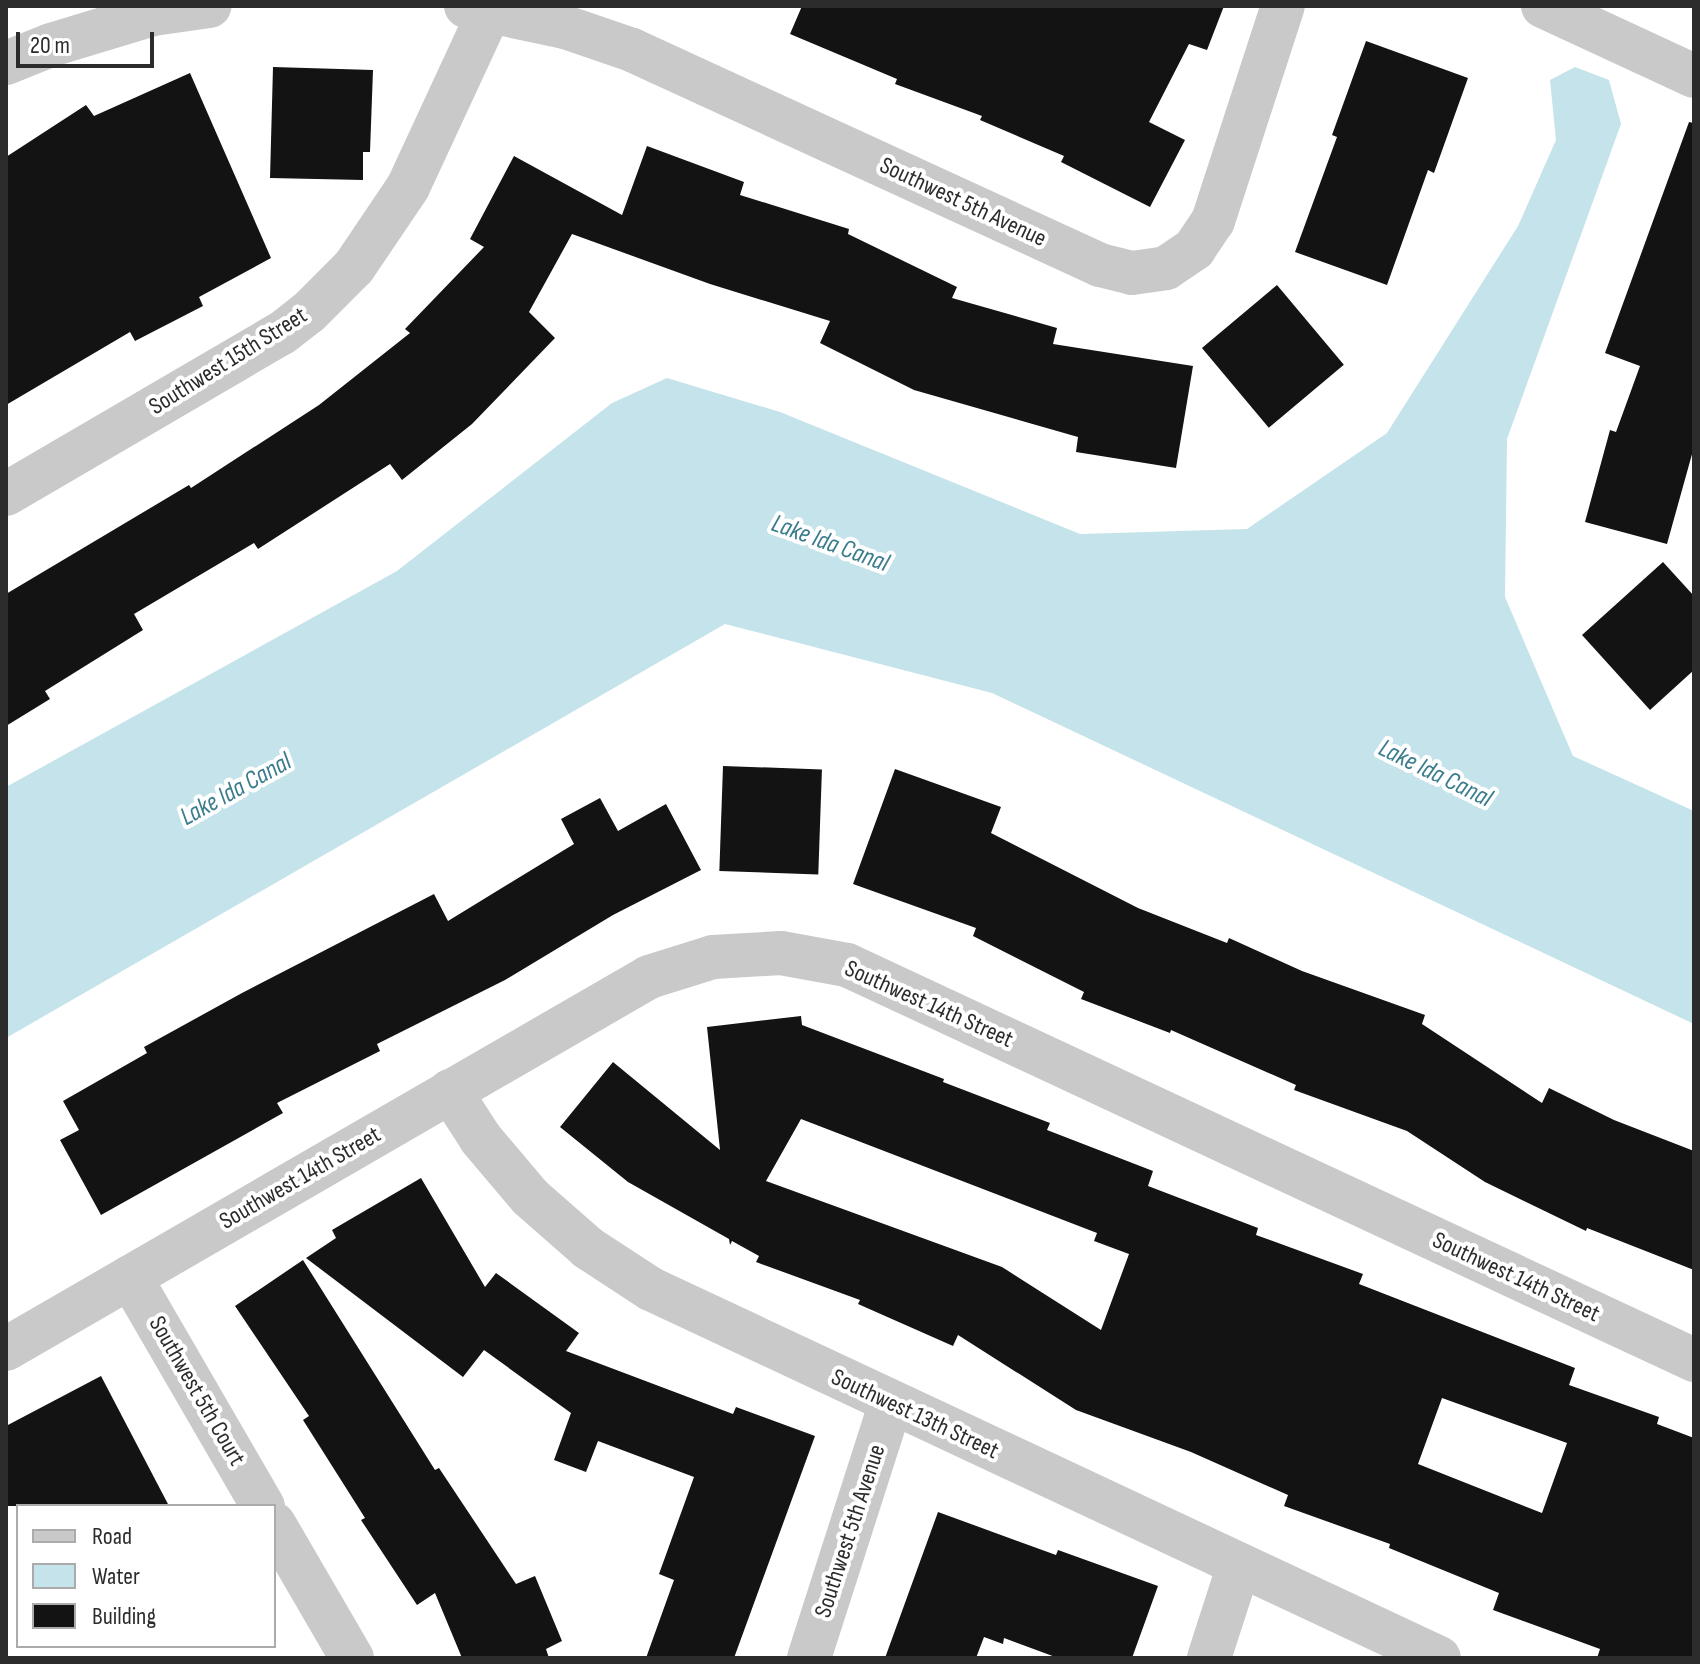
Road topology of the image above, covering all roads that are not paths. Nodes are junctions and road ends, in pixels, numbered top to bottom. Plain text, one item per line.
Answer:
1 (209, 6) edge
2 (1283, 6) edge
3 (1543, 6) edge
4 (478, 8) edge
5 (6, 63) edge
6 (1694, 76) edge
7 (6, 494) edge
8 (450, 1091) junction
9 (130, 1277) junction
10 (6, 1349) edge
11 (1694, 1360) edge
12 (891, 1403) junction
13 (262, 1504) edge
14 (276, 1527) edge
15 (1239, 1565) junction
16 (352, 1658) edge
17 (809, 1658) edge
18 (1209, 1658) edge
19 (1439, 1658) edge

1 - 5 street
2 - 4 street, Southwest 5th Avenue
3 - 6 street
4 - 7 street, Southwest 15th Street
8 - 9 street, Southwest 14th Street
8 - 11 street, Southwest 14th Street
8 - 12 street, Southwest 13th Street
9 - 10 street, Southwest 14th Street
9 - 13 street, Southwest 5th Court
12 - 15 street, Southwest 13th Street
12 - 17 street, Southwest 5th Avenue
14 - 16 street
15 - 18 street
15 - 19 street, Southwest 13th Street

